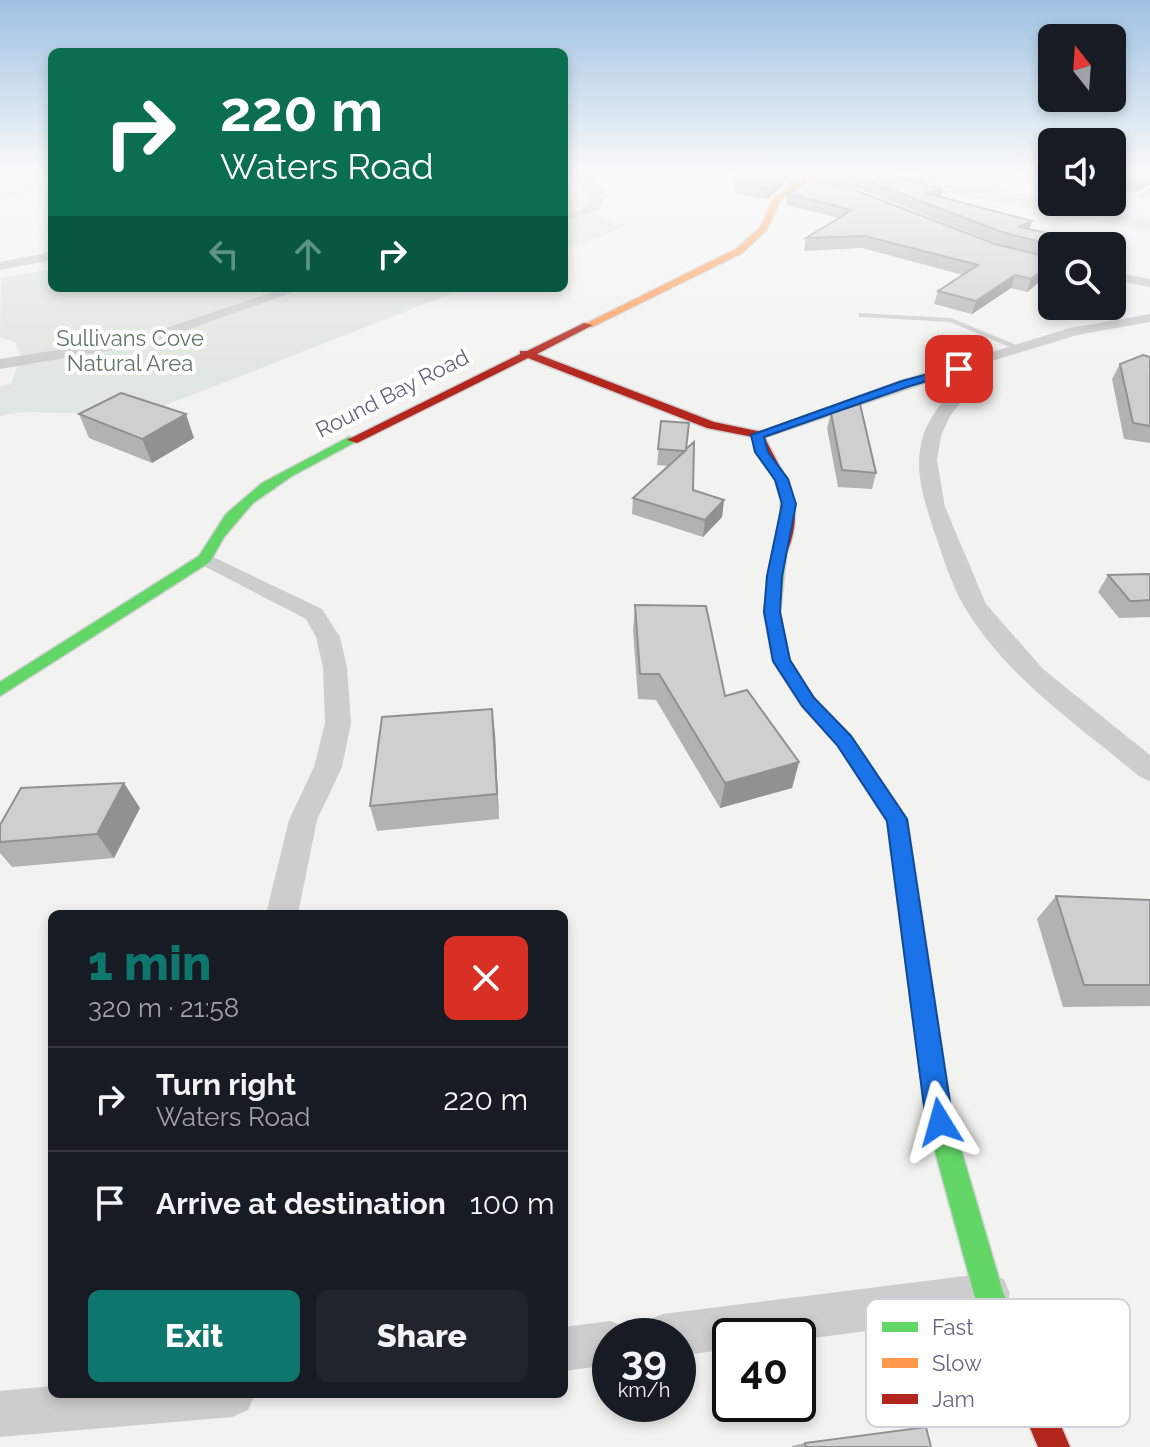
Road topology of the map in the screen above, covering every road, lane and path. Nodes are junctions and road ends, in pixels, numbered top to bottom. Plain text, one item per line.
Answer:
1 (753, 239) edge
2 (48, 257) edge
3 (0, 266) edge
4 (1126, 279) edge
5 (1150, 283) edge
6 (286, 292) edge
7 (862, 315) dead end
8 (1150, 318) edge
9 (1022, 349) junction
10 (524, 353) junction
11 (985, 362) junction
12 (0, 364) edge
13 (758, 435) junction
14 (205, 559) junction
15 (0, 690) edge
16 (1150, 770) edge
17 (283, 910) edge
18 (989, 1294) junction
19 (950, 1299) edge
20 (991, 1299) edge
21 (866, 1310) edge
22 (696, 1332) edge
23 (592, 1345) edge
24 (568, 1348) edge
25 (181, 1398) edge
26 (0, 1414) edge
27 (1046, 1427) edge
28 (1054, 1447) edge

1 - 10 street, Round Bay Road
2 - 3 street
4 - 5 street
6 - 12 street
7 - 9 lane
8 - 9 street
9 - 11 street
10 - 13 street
10 - 14 street, Round Bay Road
11 - 13 street
11 - 16 street
13 - 18 street
14 - 15 street, Round Bay Road
14 - 17 street
18 - 19 street
18 - 20 street
21 - 22 street
23 - 24 street
25 - 26 street
27 - 28 street

